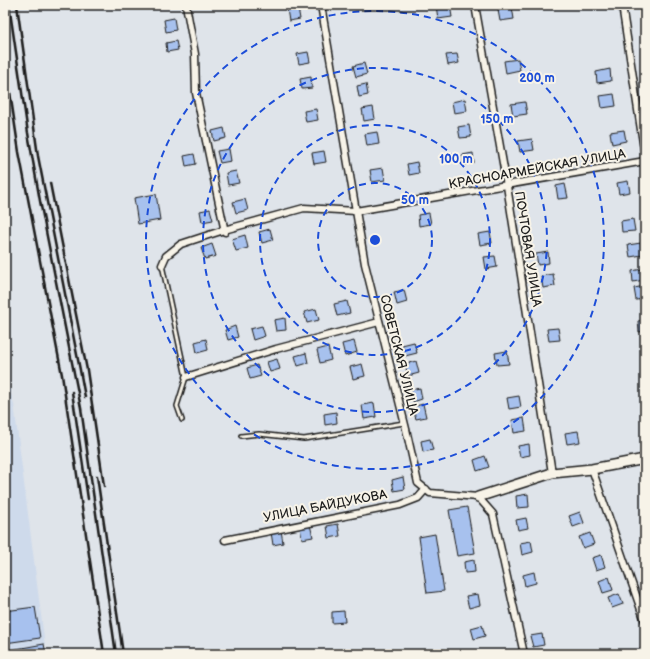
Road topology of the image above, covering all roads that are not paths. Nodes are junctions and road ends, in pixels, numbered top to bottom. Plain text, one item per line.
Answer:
1 (186, 5) edge
2 (321, 5) edge
3 (475, 5) edge
4 (622, 5) edge
5 (645, 156) edge
6 (645, 161) edge
7 (507, 186) junction
8 (356, 211) junction
9 (225, 231) junction
10 (162, 265) joint
11 (379, 322) junction
12 (186, 377) junction
13 (182, 420) dead end
14 (404, 423) junction
15 (241, 436) dead end
16 (645, 459) edge
17 (592, 469) junction
18 (552, 473) junction
19 (426, 490) junction
20 (478, 497) junction
21 (225, 540) dead end
22 (645, 621) edge
23 (524, 654) edge

1 - 9 street
2 - 8 street, СОВЕТСКАЯ УЛИЦА
3 - 7 street, ПОЧТОВАЯ УЛИЦА
4 - 5 street
6 - 7 street, КРАСНОАРМЕЙСКАЯ УЛИЦА
7 - 8 street, КРАСНОАРМЕЙСКАЯ УЛИЦА
7 - 18 street, ПОЧТОВАЯ УЛИЦА
8 - 9 street, КРАСНОАРМЕЙСКАЯ УЛИЦА
8 - 11 street, СОВЕТСКАЯ УЛИЦА
9 - 10 street, КРАСНОАРМЕЙСКАЯ УЛИЦА
10 - 12 lane
11 - 12 street
11 - 14 street, СОВЕТСКАЯ УЛИЦА
12 - 13 lane
14 - 15 lane
14 - 19 street, СОВЕТСКАЯ УЛИЦА
16 - 17 street
17 - 18 street
17 - 22 street
18 - 20 street
19 - 20 street
19 - 21 street, УЛИЦА БАЙДУКОВА
20 - 23 street

